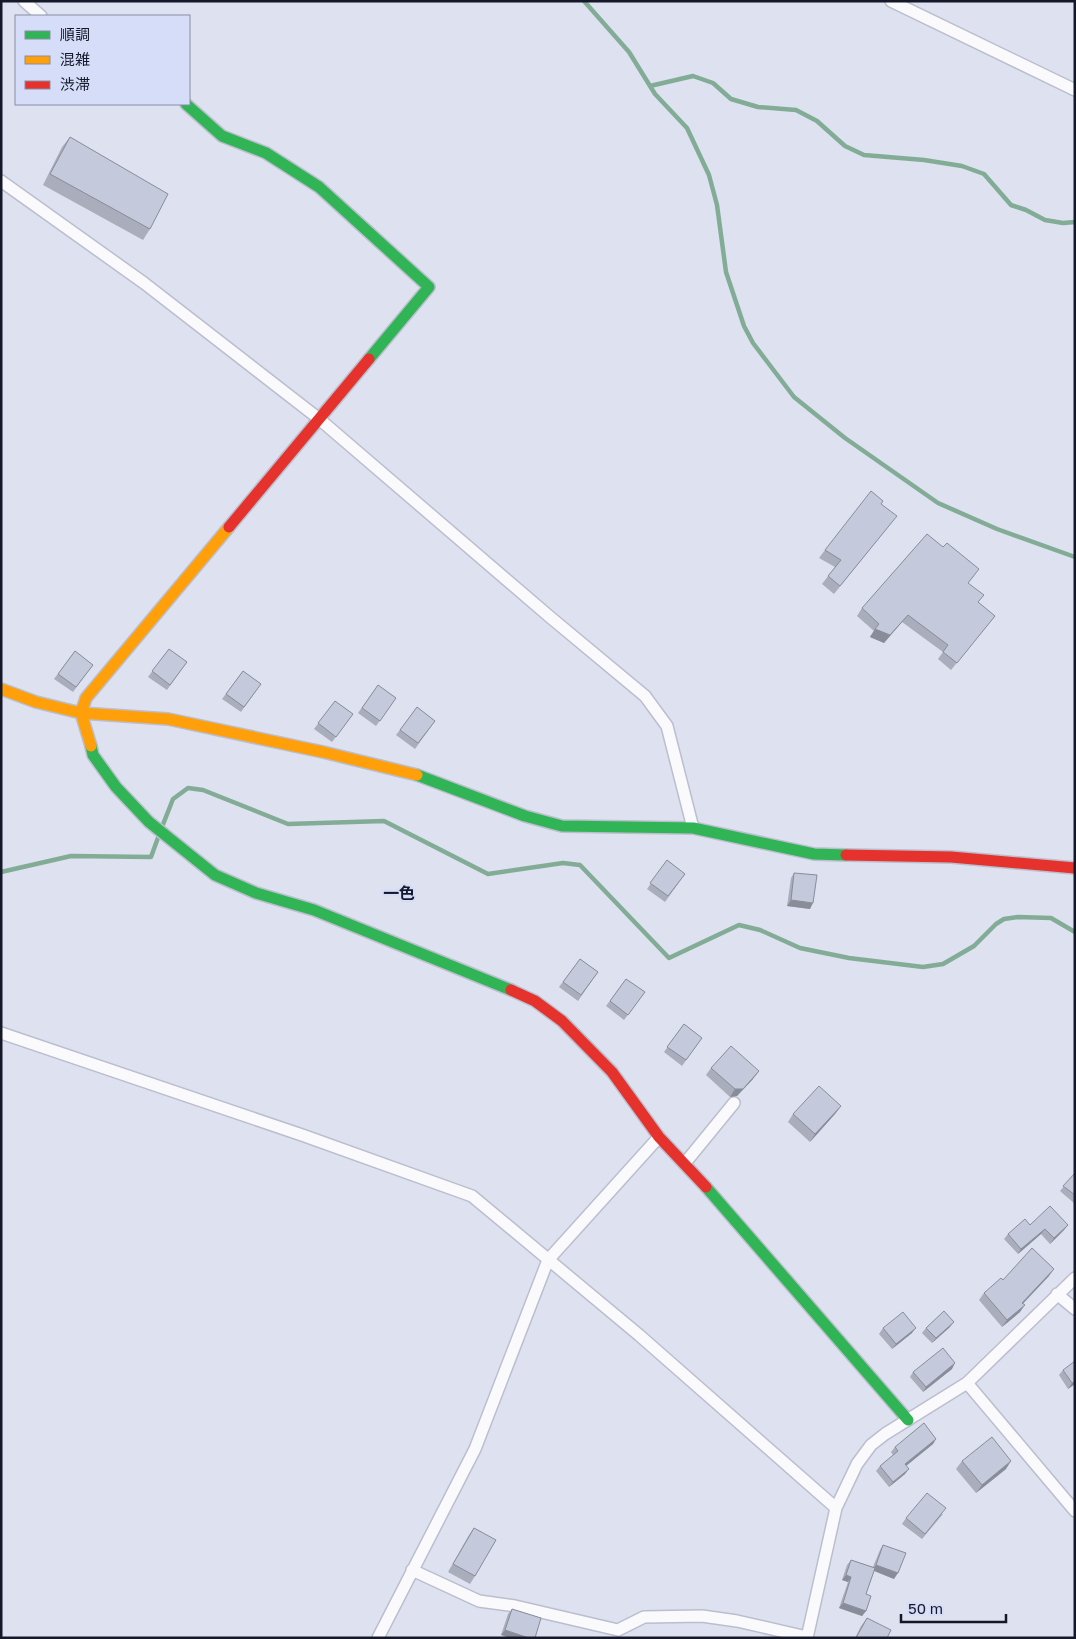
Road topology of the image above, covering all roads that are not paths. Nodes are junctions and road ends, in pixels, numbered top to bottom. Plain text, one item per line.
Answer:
1 (24, 1) edge
2 (891, 1) edge
3 (40, 15) edge
4 (1075, 90) edge
5 (187, 105) edge
6 (1, 181) edge
7 (318, 418) junction
8 (1, 689) edge
9 (81, 713) junction
10 (693, 828) junction
11 (1075, 868) edge
12 (1, 1033) edge
13 (734, 1103) dead end
14 (659, 1137) junction
15 (685, 1163) junction
16 (548, 1260) junction
17 (1075, 1278) edge
18 (1057, 1294) junction
19 (1075, 1309) edge
20 (967, 1382) junction
21 (908, 1420) junction
22 (836, 1508) junction
23 (1075, 1511) edge
24 (412, 1570) junction
25 (621, 1634) edge
26 (378, 1638) edge
27 (807, 1638) edge

1 - 3 street
2 - 4 street
5 - 7 street
6 - 7 street
7 - 9 street
7 - 10 street
8 - 9 street
9 - 10 street
9 - 14 street
10 - 11 street
12 - 16 street
13 - 15 street
14 - 15 street
14 - 16 street
15 - 21 street
16 - 22 street
16 - 24 street
17 - 18 street
18 - 19 street
18 - 20 street
20 - 21 street
20 - 23 street
21 - 22 street
22 - 27 street
24 - 25 street
24 - 26 street
25 - 27 street

